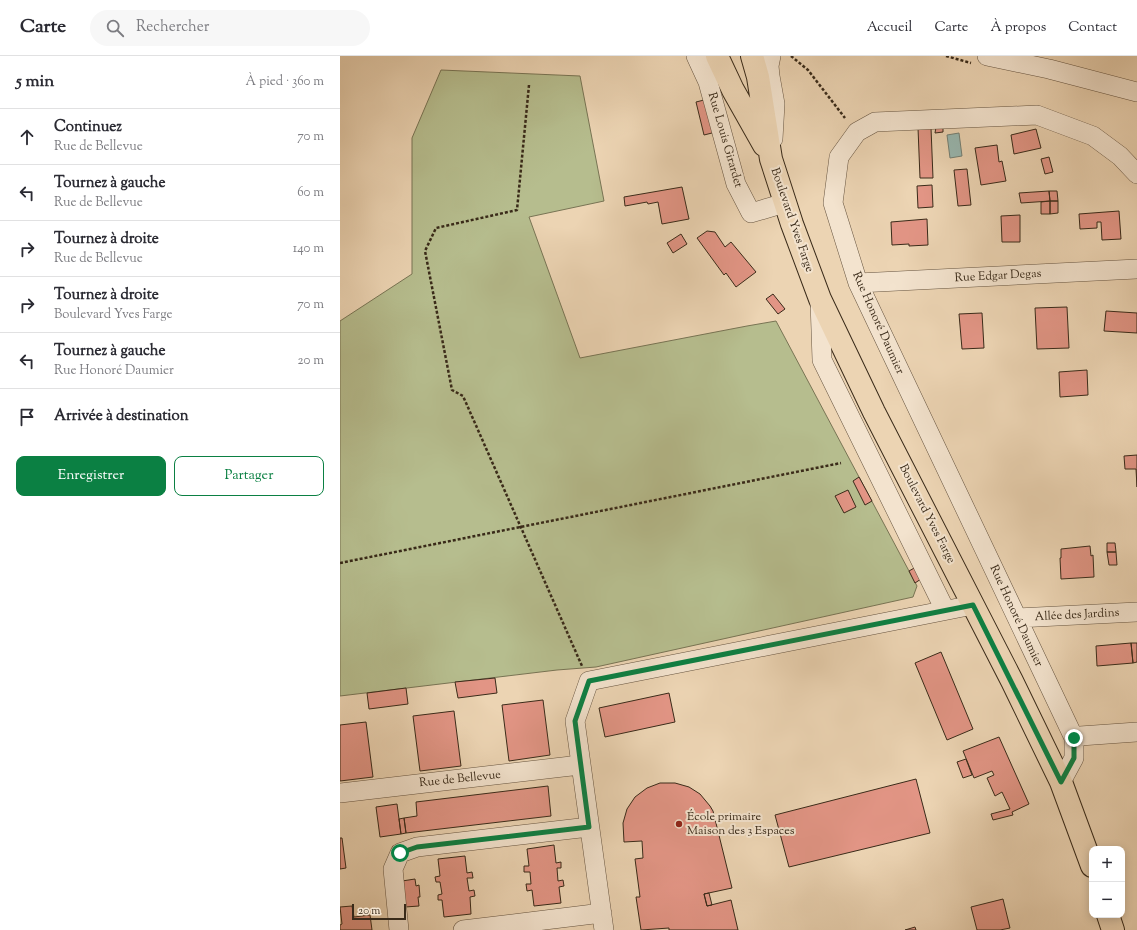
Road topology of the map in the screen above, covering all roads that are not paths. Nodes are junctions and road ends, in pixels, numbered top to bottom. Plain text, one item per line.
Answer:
1 (696, 56) edge
2 (717, 56) edge
3 (727, 56) edge
4 (752, 56) edge
5 (771, 56) edge
6 (987, 56) edge
7 (1012, 56) edge
8 (1049, 69) junction
9 (1137, 92) edge
10 (742, 106) junction
11 (771, 159) junction
12 (1137, 174) edge
13 (785, 203) junction
14 (1137, 269) edge
15 (858, 283) junction
16 (820, 299) junction
17 (973, 605) junction
18 (945, 610) junction
19 (1137, 612) edge
20 (1017, 618) junction
21 (1137, 732) edge
22 (1074, 738) junction
23 (580, 765) junction
24 (1061, 782) junction
25 (340, 793) edge
26 (589, 827) junction
27 (1089, 858) edge
28 (1109, 918) edge
29 (603, 922) edge
30 (399, 930) edge
31 (463, 930) edge
32 (1113, 930) edge

1 - 13 street, Rue Louis Girardet
2 - 10 main road, Boulevard Yves Farge
3 - 10 street
4 - 11 main road, Boulevard Yves Farge
5 - 11 street
6 - 8 street
7 - 8 street
8 - 9 street
10 - 11 main road, Boulevard Yves Farge
11 - 13 main road, Boulevard Yves Farge
12 - 15 street, Rue Honoré Daumier
13 - 16 main road, Boulevard Yves Farge
14 - 15 street, Rue Edgar Degas
15 - 20 street, Rue Honoré Daumier
16 - 17 main road, Boulevard Yves Farge
16 - 18 street
17 - 18 street
17 - 24 main road, Boulevard Yves Farge
18 - 23 street
19 - 20 street, Allée des Jardins
20 - 22 street, Rue Honoré Daumier
21 - 22 street
22 - 24 street, Rue Honoré Daumier
23 - 25 street, Rue de Bellevue
23 - 26 street
24 - 27 main road, Boulevard Yves Farge
26 - 29 street
26 - 30 street
28 - 32 main road
29 - 31 street

